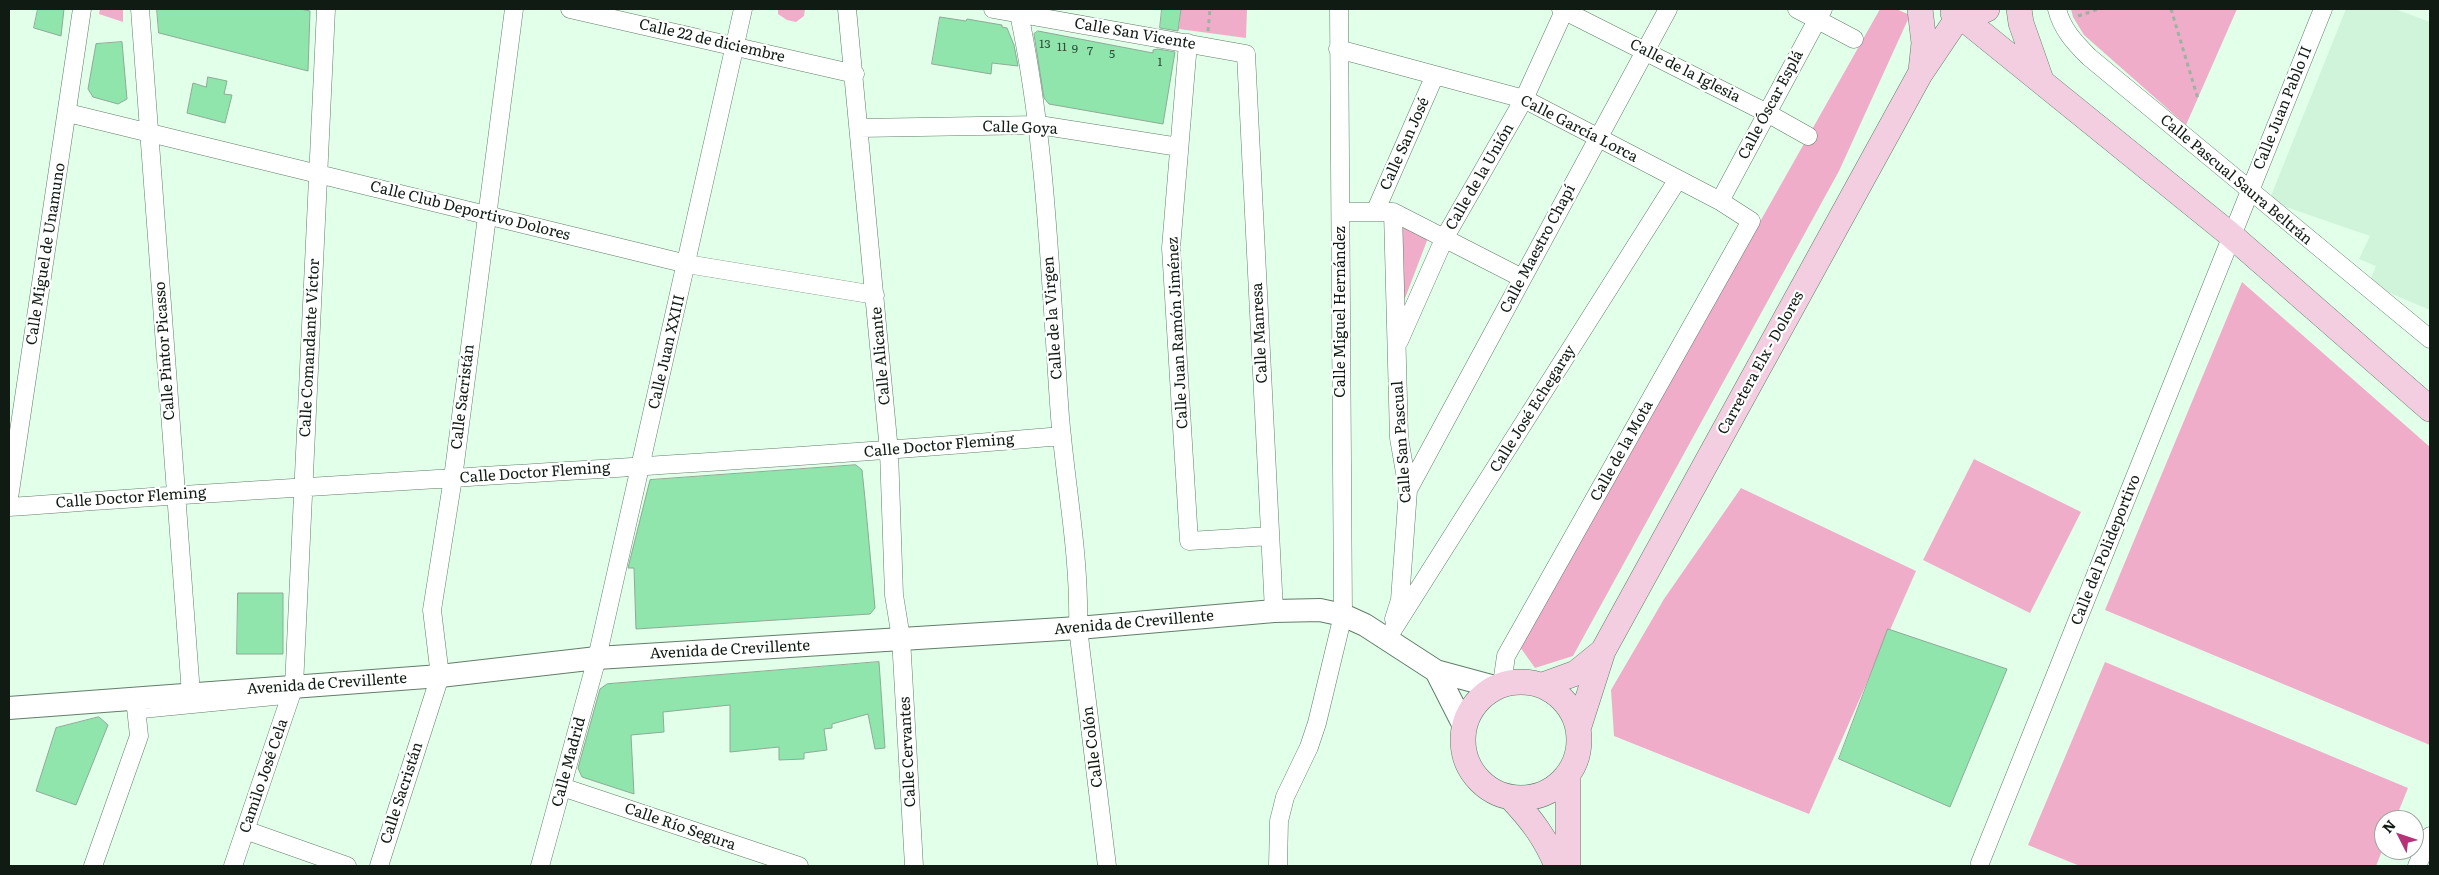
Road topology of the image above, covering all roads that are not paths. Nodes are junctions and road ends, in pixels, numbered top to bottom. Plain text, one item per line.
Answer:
1 (82, 9) edge
2 (140, 9) edge
3 (326, 9) edge
4 (514, 9) edge
5 (570, 9) edge
6 (743, 9) edge
7 (847, 9) edge
8 (993, 9) edge
9 (1339, 9) edge
10 (1563, 9) edge
11 (1668, 9) edge
12 (1796, 9) edge
13 (1920, 9) edge
14 (1988, 9) edge
15 (2019, 9) edge
16 (2057, 9) edge
17 (2323, 9) edge
18 (1018, 11) edge
19 (1820, 14) edge
20 (1956, 15) edge
21 (1854, 39) dead end
22 (1188, 43) junction
23 (736, 47) junction
24 (1338, 49) junction
25 (1645, 51) junction
26 (1246, 54) joint
27 (854, 74) junction
28 (1920, 74) junction
29 (1435, 75) junction
30 (2041, 80) junction
31 (1524, 99) junction
32 (1767, 112) junction
33 (68, 113) junction
34 (1039, 125) junction
35 (860, 128) junction
36 (148, 134) junction
37 (1808, 136) dead end
38 (1598, 138) junction
39 (1179, 147) junction
40 (318, 174) junction
41 (1678, 179) junction
42 (2249, 191) junction
43 (1720, 201) junction
44 (1341, 212) junction
45 (1375, 212) junction
46 (1393, 212) junction
47 (487, 215) junction
48 (1751, 221) joint
49 (2232, 236) junction
50 (1445, 237) junction
51 (687, 264) junction
52 (1522, 278) junction
53 (875, 295) junction
54 (2430, 339) edge
55 (1397, 347) junction
56 (2430, 409) edge
57 (1062, 436) junction
58 (889, 451) junction
59 (641, 466) junction
60 (453, 478) junction
61 (304, 486) junction
62 (1408, 490) junction
63 (176, 495) junction
64 (9, 498) edge
65 (9, 507) edge
66 (1270, 536) junction
67 (1274, 611) junction
68 (1343, 615) junction
69 (1078, 628) junction
70 (901, 638) junction
71 (1387, 640) junction
72 (1603, 651) junction
73 (598, 658) junction
74 (1436, 672) junction
75 (440, 676) junction
76 (1544, 685) junction
77 (1498, 686) junction
78 (292, 693) junction
79 (191, 694) junction
80 (136, 706) junction
81 (9, 708) edge
82 (1464, 726) junction
83 (1579, 726) junction
84 (1568, 777) junction
85 (562, 787) junction
86 (1512, 799) junction
87 (246, 830) junction
88 (2430, 836) edge
89 (1980, 863) dead end
90 (92, 866) edge
91 (233, 866) edge
92 (347, 866) edge
93 (379, 866) edge
94 (540, 866) edge
95 (799, 866) edge
96 (914, 866) edge
97 (1107, 866) edge
98 (1278, 866) edge
99 (1557, 866) edge
100 (1568, 866) edge
101 (2417, 866) edge

1 - 33 street, Calle Miguel de Unamuno
2 - 36 street, Calle Pintor Picasso
3 - 40 street, Calle Comandante Víctor
4 - 47 street, Calle Sacristán
5 - 23 street, Calle 22 de diciembre
6 - 23 street, Calle Juan XXIII
7 - 27 street, Calle Alicante
8 - 18 street, Calle San Vicente
9 - 24 street, Calle Miguel Hernández
10 - 25 street, Calle de la Iglesia
10 - 31 street, Calle de la Unión
11 - 25 street, Calle Maestro Chapí
12 - 19 street
13 - 28 main road
14 - 20 main road
15 - 30 main road
16 - 42 street, Calle Pascual Saura Beltrán
17 - 42 street, Calle Juan Pablo II
18 - 22 street, Calle San Vicente
18 - 34 street, Calle de la Virgen
19 - 21 street
19 - 32 street, Calle Óscar Esplá
20 - 28 main road, Carretera Elx - Dolores
20 - 30 main road
22 - 26 street, Calle San Vicente
22 - 39 street, Calle Juan Ramón Jiménez
23 - 27 street, Calle 22 de diciembre
23 - 51 street, Calle Juan XXIII
24 - 29 street, Calle García Lorca
24 - 44 street, Calle Miguel Hernández
25 - 32 street, Calle de la Iglesia
25 - 38 street, Calle Maestro Chapí
26 - 66 street, Calle Manresa
27 - 35 street, Calle Alicante
28 - 72 main road, Carretera Elx - Dolores
29 - 31 street, Calle García Lorca
29 - 45 street, Calle San José
30 - 49 main road
31 - 38 street, Calle García Lorca
31 - 50 street, Calle de la Unión
32 - 37 street, Calle de la Iglesia
32 - 43 street, Calle Óscar Esplá
33 - 36 street, Calle Club Deportivo Dolores
33 - 64 street, Calle Miguel de Unamuno
34 - 35 street, Calle Goya
34 - 39 street, Calle Goya
34 - 57 street, Calle de la Virgen
35 - 53 street, Calle Alicante
36 - 40 street, Calle Club Deportivo Dolores
36 - 63 street, Calle Pintor Picasso
38 - 41 street, Calle García Lorca
38 - 52 street, Calle Maestro Chapí
39 - 66 street, Calle Juan Ramón Jiménez
40 - 47 street, Calle Club Deportivo Dolores
40 - 61 street, Calle Comandante Víctor
41 - 43 street, Calle García Lorca
41 - 71 street, Calle José Echegaray
42 - 49 street, Calle Juan Pablo II
42 - 54 street, Calle Pascual Saura Beltrán
43 - 48 street, Calle García Lorca
44 - 45 street
44 - 68 street, Calle Miguel Hernández
45 - 46 street
46 - 50 street
46 - 55 street, Calle San Pascual
47 - 51 street, Calle Club Deportivo Dolores
47 - 60 street, Calle Sacristán
48 - 77 street, Calle de la Mota
49 - 56 main road
49 - 89 street, Calle del Polideportivo
50 - 52 street
50 - 55 street, Calle de la Unión
51 - 53 street, Calle Club Deportivo Dolores
51 - 59 street, Calle Juan XXIII
52 - 62 street, Calle Maestro Chapí
53 - 58 street, Calle Alicante
55 - 62 street, Calle San Pascual
57 - 58 street, Calle Doctor Fleming
57 - 69 street, Calle de la Virgen
58 - 59 street, Calle Doctor Fleming
58 - 70 street, Calle Alicante
59 - 60 street, Calle Doctor Fleming
59 - 73 street, Calle Juan XXIII
60 - 61 street, Calle Doctor Fleming
60 - 75 street, Calle Sacristán
61 - 63 street, Calle Doctor Fleming
61 - 78 street, Calle Comandante Víctor
62 - 71 street, Calle San Pascual
63 - 65 street, Calle Doctor Fleming
63 - 79 street, Calle Pintor Picasso
66 - 67 street, Calle Manresa
67 - 68 street, Avenida de Crevillente
67 - 69 street, Avenida de Crevillente
68 - 71 street, Avenida de Crevillente
68 - 98 street, Calle Miguel Hernández
69 - 70 street, Avenida de Crevillente
69 - 97 street, Calle Colón
70 - 73 street, Avenida de Crevillente
70 - 96 street, Calle Cervantes
71 - 74 street, Avenida de Crevillente
72 - 76 main road, Carretera Elx - Dolores
72 - 83 main road, Carretera Elx - Dolores
73 - 75 street, Avenida de Crevillente
73 - 85 street, Calle Madrid
74 - 77 street, Avenida de Crevillente
74 - 82 street, Avenida de Crevillente
75 - 78 street, Avenida de Crevillente
75 - 93 street, Calle Sacristán
76 - 77 main road
76 - 83 main road
77 - 82 main road
78 - 79 street, Avenida de Crevillente
78 - 80 lane
78 - 87 street, Camilo José Cela
79 - 80 street, Avenida de Crevillente
80 - 81 street, Avenida de Crevillente
80 - 90 street
82 - 86 main road
83 - 84 main road
84 - 86 main road
84 - 100 main road
85 - 94 street, Calle Madrid
85 - 95 street, Calle Río Segura
86 - 99 main road
87 - 91 street, Camilo José Cela
87 - 92 street
88 - 101 street

